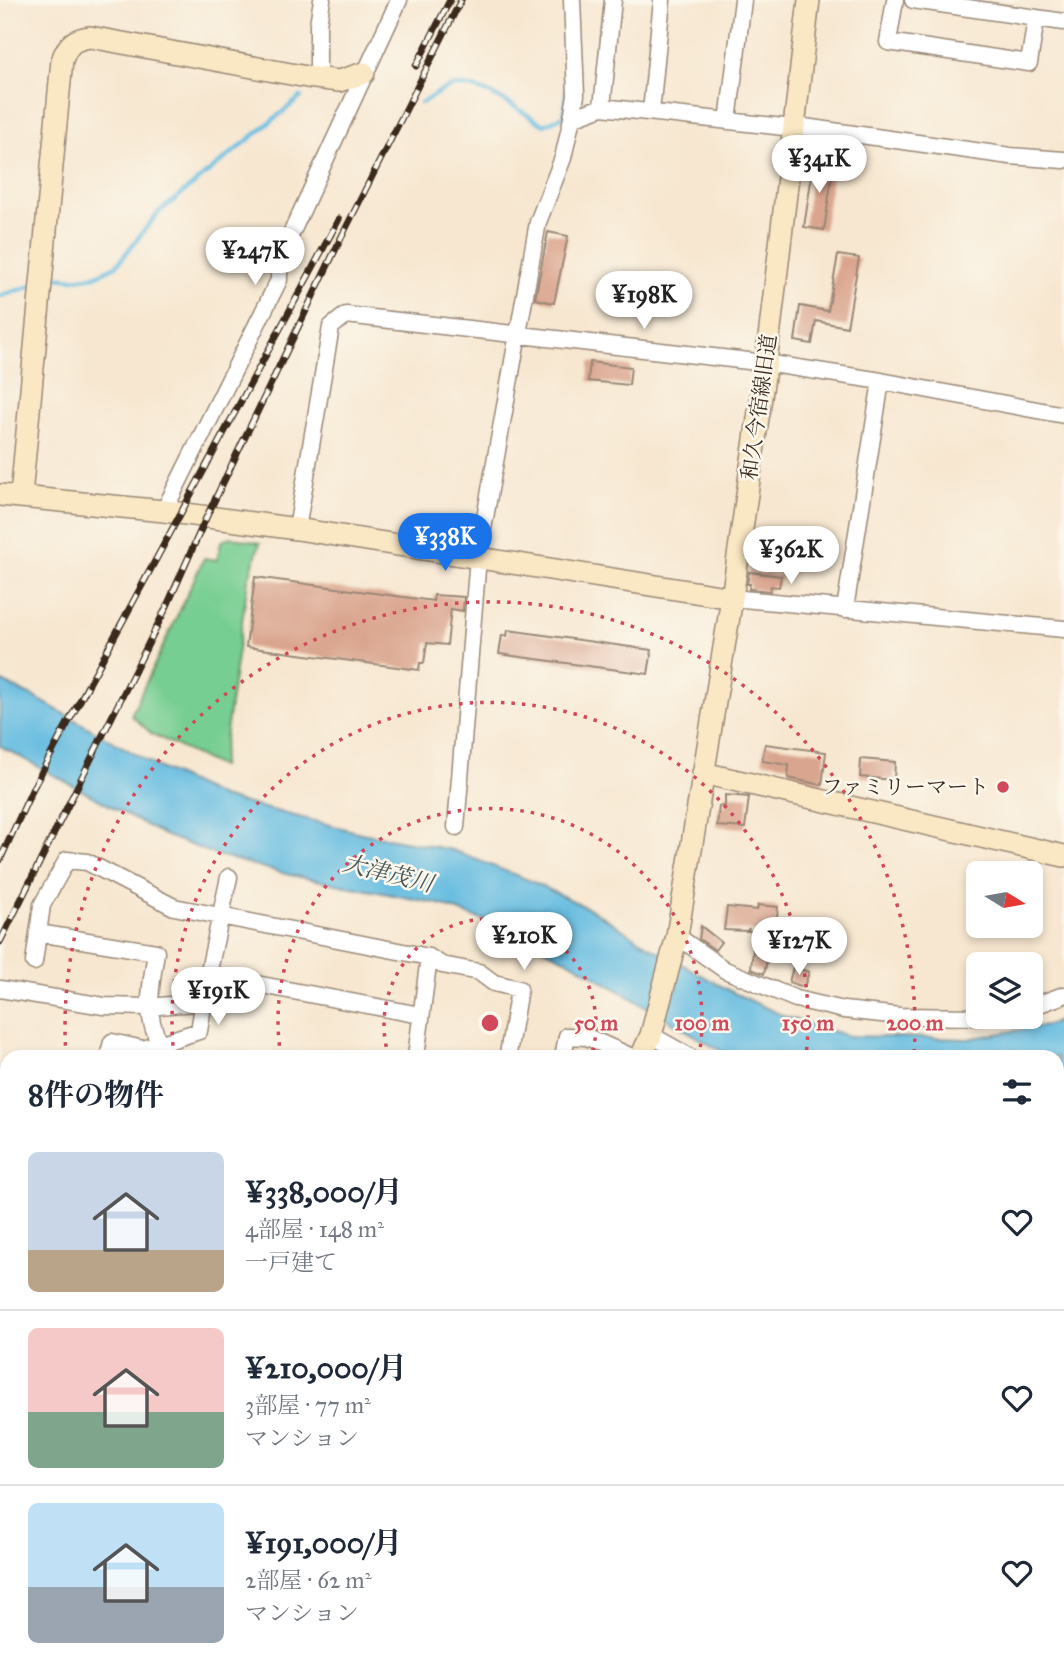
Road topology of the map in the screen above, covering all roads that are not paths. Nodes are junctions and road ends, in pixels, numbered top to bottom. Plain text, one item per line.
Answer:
1 (322, 0) edge
2 (399, 0) edge
3 (572, 0) edge
4 (613, 0) edge
5 (662, 0) edge
6 (743, 0) edge
7 (808, 0) edge
8 (895, 0) edge
9 (913, 0) edge
10 (1036, 19) junction
11 (1064, 22) edge
12 (364, 73) junction
13 (318, 79) junction
14 (602, 107) junction
15 (650, 112) junction
16 (572, 118) junction
17 (728, 121) junction
18 (793, 128) junction
19 (1064, 160) edge
20 (519, 336) junction
21 (766, 363) junction
22 (881, 381) junction
23 (1064, 415) edge
24 (10, 496) edge
25 (164, 511) junction
26 (297, 529) junction
27 (478, 557) junction
28 (732, 598) junction
29 (845, 609) junction
30 (1064, 629) edge
31 (703, 774) junction
32 (456, 827) dead end
33 (1064, 856) edge
34 (229, 877) dead end
35 (222, 915) junction
36 (38, 933) junction
37 (677, 936) junction
38 (429, 957) junction
39 (34, 962) dead end
40 (208, 975) junction
41 (0, 989) edge
42 (1064, 995) edge
43 (204, 1002) junction
44 (1043, 1003) edge
45 (148, 1007) junction
46 (420, 1015) junction
47 (966, 1017) edge
48 (658, 1045) edge
49 (110, 1050) edge
50 (154, 1050) edge
51 (163, 1050) edge
52 (165, 1050) edge
53 (417, 1050) edge
54 (509, 1050) edge
55 (564, 1050) edge
56 (616, 1050) edge

1 - 13 street
2 - 12 street
3 - 16 street
4 - 14 street
5 - 15 street
6 - 17 street
7 - 18 street, 和久今宿線旧道
8 - 10 street
9 - 10 street
10 - 11 street
12 - 13 street
12 - 25 street
13 - 24 street
14 - 15 street
14 - 16 street
15 - 17 street
16 - 20 street
17 - 18 street
18 - 19 street
18 - 21 street, 和久今宿線旧道
20 - 21 street
20 - 26 street
20 - 27 street
21 - 22 street
21 - 28 street, 和久今宿線旧道
22 - 23 street
22 - 29 street
24 - 25 street
25 - 26 street
26 - 27 street
27 - 28 street
27 - 32 street
28 - 29 street
28 - 31 street, 和久今宿線旧道
29 - 30 street
31 - 33 street
31 - 37 street, 和久今宿線旧道
34 - 35 street
35 - 36 street
35 - 38 street
35 - 40 street
36 - 39 street
36 - 45 street
37 - 47 street
37 - 48 street, 和久今宿線旧道
38 - 46 street
38 - 54 street
40 - 43 street
40 - 46 street
41 - 45 street
42 - 44 street
43 - 45 street
43 - 52 street
45 - 51 street
46 - 53 street
49 - 50 street
55 - 56 street

